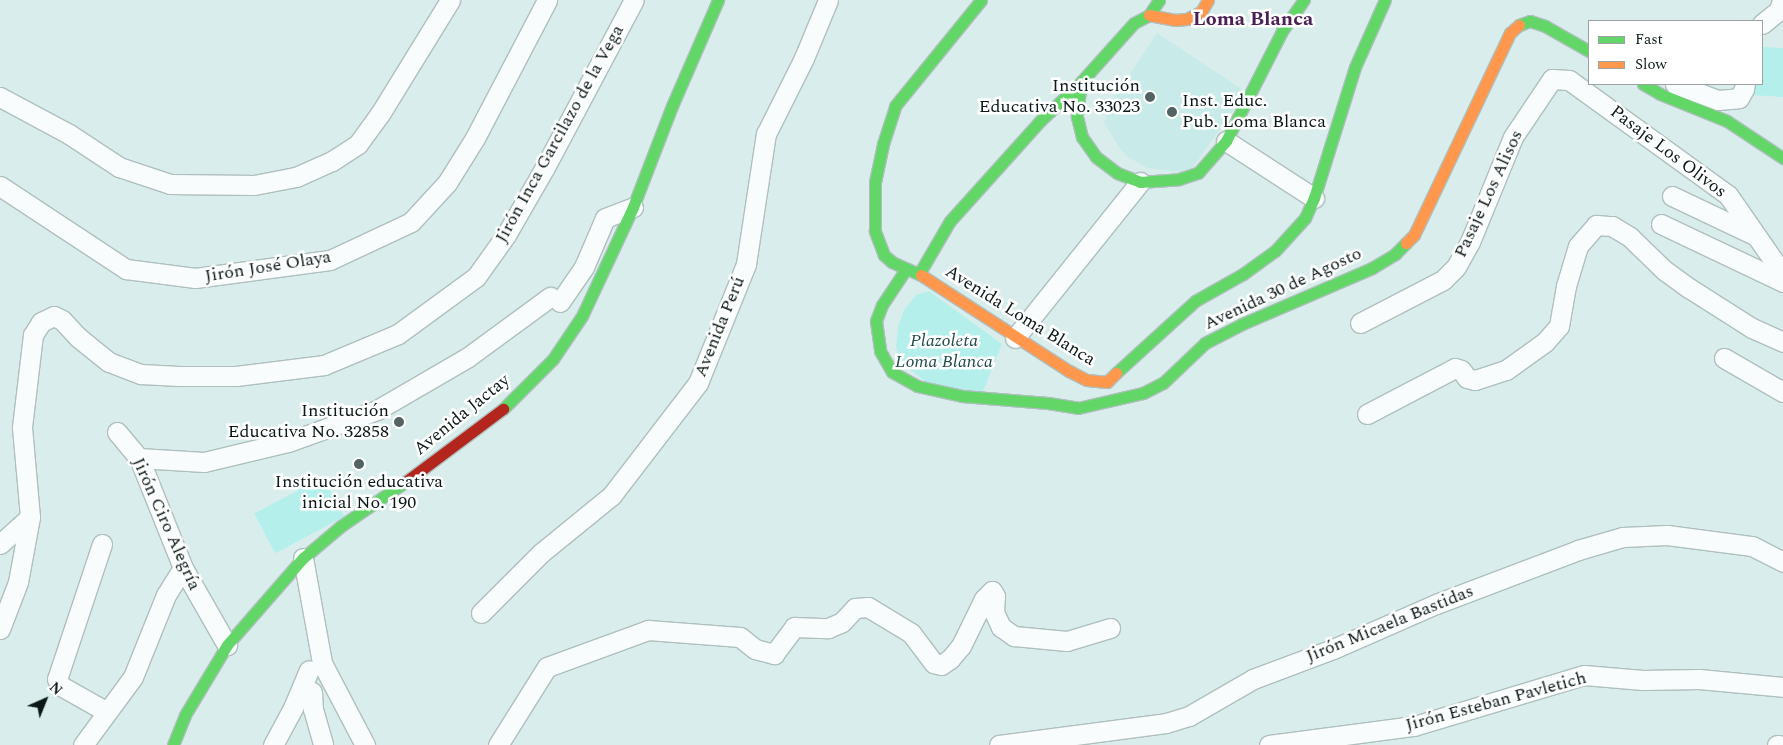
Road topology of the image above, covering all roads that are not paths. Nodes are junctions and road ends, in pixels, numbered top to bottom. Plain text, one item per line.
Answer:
1 (450, 0) edge
2 (548, 0) edge
3 (634, 0) edge
4 (718, 0) edge
5 (828, 0) edge
6 (981, 0) edge
7 (1159, 0) edge
8 (1208, 0) edge
9 (1304, 0) edge
10 (1385, 0) edge
11 (1782, 0) edge
12 (1150, 15) junction
13 (1763, 23) edge
14 (1588, 50) edge
15 (1552, 79) joint
16 (1081, 82) junction
17 (1645, 85) edge
18 (1678, 85) edge
19 (1745, 85) edge
20 (0, 97) edge
21 (1226, 140) junction
22 (1783, 158) edge
23 (1140, 182) junction
24 (0, 186) edge
25 (1672, 196) dead end
26 (1314, 198) junction
27 (633, 207) junction
28 (1661, 224) dead end
29 (1755, 236) junction
30 (906, 269) junction
31 (919, 274) junction
32 (1783, 274) edge
33 (1783, 282) edge
34 (1360, 323) dead end
35 (1015, 338) junction
36 (1783, 342) edge
37 (1724, 358) dead end
38 (1783, 392) edge
39 (1367, 414) dead end
40 (116, 432) dead end
41 (139, 458) junction
42 (30, 518) junction
43 (0, 544) edge
44 (102, 544) dead end
45 (303, 558) junction
46 (1783, 562) edge
47 (182, 568) junction
48 (481, 613) dead end
49 (1110, 628) dead end
50 (0, 629) edge
51 (227, 645) junction
52 (310, 670) dead end
53 (1783, 687) edge
54 (312, 692) dead end
55 (107, 712) junction
56 (185, 715) junction
57 (83, 745) edge
58 (160, 745) edge
59 (173, 745) edge
60 (272, 745) edge
61 (323, 745) edge
62 (365, 745) edge
63 (498, 745) edge
64 (999, 745) edge
65 (1269, 745) edge

1 - 20 street
2 - 24 street, Jirón José Olaya
3 - 42 street, Jirón Inca Garcilazo de la Vega
4 - 27 street, Avenida Jactay
5 - 48 street, Avenida Perú
6 - 30 street, Avenida Loma Blanca
7 - 12 street
8 - 12 street
9 - 21 street
10 - 26 street, Avenida Loma Blanca
11 - 13 street
12 - 16 street
14 - 30 street, Avenida 30 de Agosto
15 - 29 street, Pasaje Los Olivos
15 - 34 street, Pasaje Los Alisos
16 - 23 street
16 - 31 street
17 - 22 street
18 - 19 street
21 - 23 street
21 - 26 street
23 - 35 street
25 - 29 street
26 - 35 street, Avenida Loma Blanca
27 - 41 street
27 - 45 street, Avenida Jactay
28 - 33 street
29 - 32 street, Pasaje Los Olivos
30 - 31 street, Avenida Loma Blanca
31 - 35 street, Avenida Loma Blanca
36 - 39 street
37 - 38 street
40 - 41 street, Jirón Ciro Alegría
41 - 47 street, Jirón Ciro Alegría
42 - 43 street
42 - 50 street, Jirón Inca Garcilazo de la Vega
44 - 55 street
45 - 51 street, Avenida Jactay
45 - 62 street
46 - 64 street, Jirón Micaela Bastidas
47 - 51 street, Jirón Ciro Alegría
47 - 55 street
49 - 63 street
51 - 56 street, Avenida Jactay
52 - 60 street
53 - 65 street, Jirón Esteban Pavletich
54 - 61 street
55 - 57 street
56 - 58 street
56 - 59 street, Avenida Jactay

